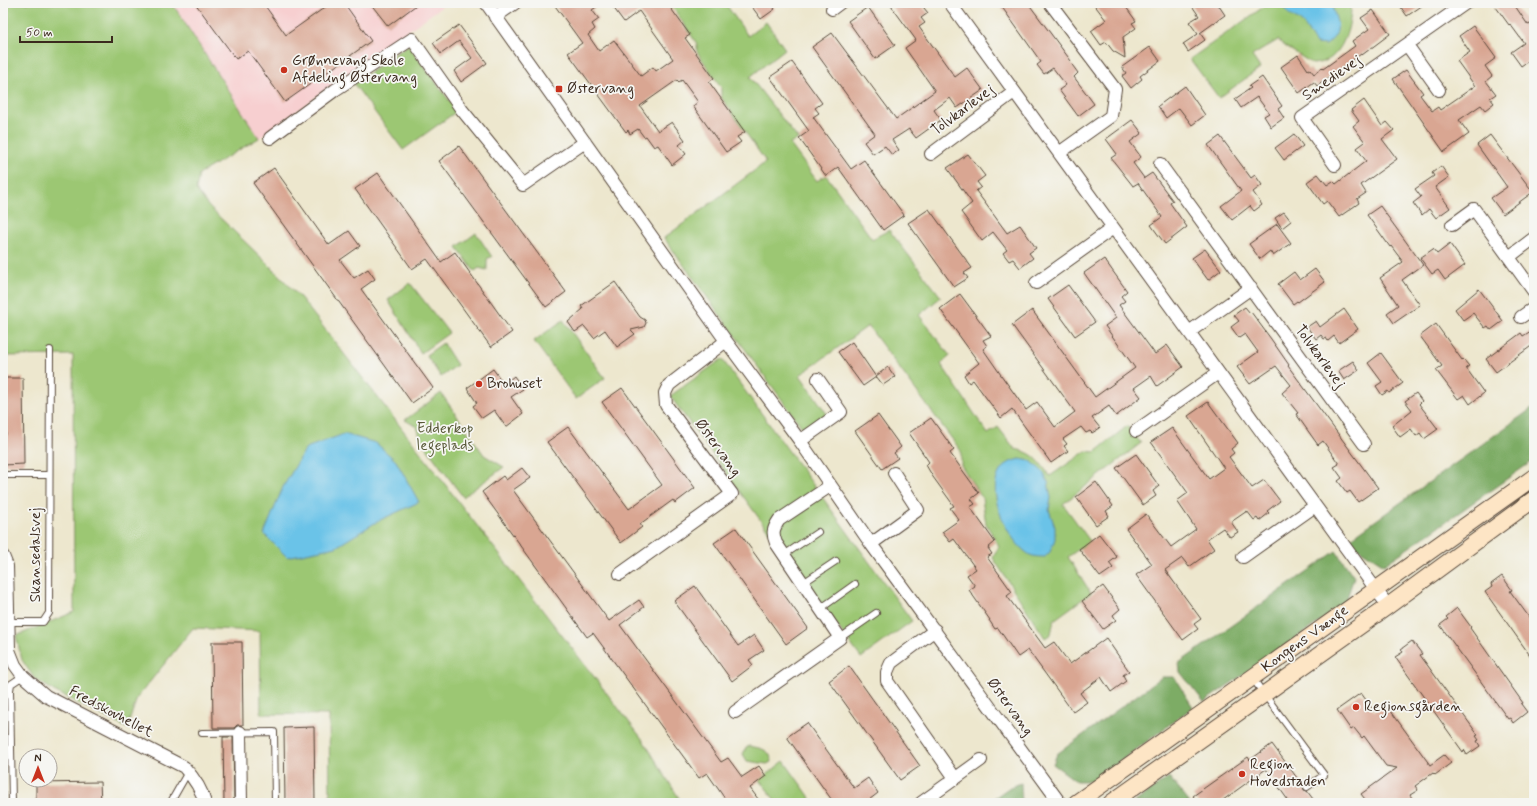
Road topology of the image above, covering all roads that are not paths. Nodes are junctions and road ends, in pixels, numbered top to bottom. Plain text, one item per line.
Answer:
1 (486, 3) edge
2 (515, 3) edge
3 (950, 3) edge
4 (1050, 3) edge
5 (1466, 3) edge
6 (495, 17) junction
7 (1407, 45) junction
8 (1439, 90) dead end
9 (1014, 92) junction
10 (270, 138) dead end
11 (585, 142) junction
12 (1059, 153) junction
13 (931, 154) dead end
14 (1160, 164) dead end
15 (1335, 165) dead end
16 (1452, 225) dead end
17 (1113, 228) junction
18 (1534, 238) edge
19 (1508, 256) junction
20 (1036, 282) dead end
21 (1250, 288) junction
22 (1534, 292) edge
23 (1534, 308) edge
24 (1521, 317) dead end
25 (1189, 332) junction
26 (726, 341) junction
27 (50, 350) dead end
28 (1218, 373) junction
29 (818, 379) dead end
30 (1136, 431) dead end
31 (800, 441) junction
32 (1364, 444) dead end
33 (894, 473) dead end
34 (3, 474) edge
35 (49, 475) junction
36 (1534, 476) edge
37 (830, 486) junction
38 (1534, 499) edge
39 (1315, 506) junction
40 (818, 532) dead end
41 (871, 544) junction
42 (784, 555) junction
43 (3, 556) edge
44 (1243, 557) dead end
45 (836, 561) dead end
46 (620, 574) dead end
47 (803, 583) junction
48 (855, 584) dead end
49 (1375, 589) junction
50 (1388, 606) junction
51 (820, 609) junction
52 (876, 612) dead end
53 (5, 622) edge
54 (935, 630) junction
55 (840, 638) junction
56 (23, 676) junction
57 (1252, 677) junction
58 (1263, 694) junction
59 (735, 712) dead end
60 (240, 732) junction
61 (202, 733) dead end
62 (981, 760) dead end
63 (188, 772) junction
64 (955, 778) junction
65 (1307, 787) dead end
66 (12, 803) edge
67 (172, 803) edge
68 (205, 803) edge
69 (241, 803) edge
70 (275, 803) edge
71 (921, 803) edge
72 (1060, 803) edge
73 (1076, 803) edge
74 (1111, 803) edge

1 - 6 street, Østervang
2 - 6 street
3 - 9 street, Tolvkarlevej
4 - 12 street
5 - 7 street, Smedievej
6 - 11 street, Østervang
7 - 8 street
7 - 15 street, Smedievej
9 - 12 street, Tolvkarlevej
9 - 13 street, Tolvkarlevej
10 - 11 street
11 - 26 street, Østervang
12 - 17 street, Tolvkarlevej
14 - 21 street, Tolvkarlevej
16 - 19 street
17 - 20 street
17 - 25 street, Tolvkarlevej
18 - 19 street
19 - 22 street
21 - 25 street
21 - 32 street, Tolvkarlevej
23 - 24 street
25 - 28 street, Tolvkarlevej
26 - 31 street, Østervang
26 - 46 street, Østervang
27 - 35 lane, Skansedalsvej
28 - 30 street
28 - 39 street, Tolvkarlevej
29 - 31 street
31 - 37 street, Østervang
33 - 41 street
34 - 35 lane
35 - 53 lane, Skansedalsvej
36 - 49 street, Kongens Vænge
37 - 41 street, Østervang
37 - 42 street
38 - 50 street, Kongens Vænge
39 - 44 street
39 - 49 street, Tolvkarlevej
40 - 42 lane
41 - 54 street, Østervang
42 - 47 street
43 - 53 street, Fredskovhellet
45 - 47 lane
47 - 51 street
48 - 51 lane
49 - 50 street, Tolvkarlevej
49 - 57 street, Kongens Vænge
50 - 58 street, Kongens Vænge
51 - 55 street
52 - 55 lane
53 - 56 street, Fredskovhellet
54 - 64 street
54 - 72 street, Østervang
55 - 59 street
56 - 63 street, Fredskovhellet
56 - 66 lane
57 - 58 lane
57 - 73 street, Kongens Vænge
58 - 65 lane
58 - 74 street, Kongens Vænge
60 - 61 lane
60 - 69 street
60 - 70 lane
62 - 64 street
63 - 67 lane
63 - 68 street, Fredskovhellet
64 - 71 street

